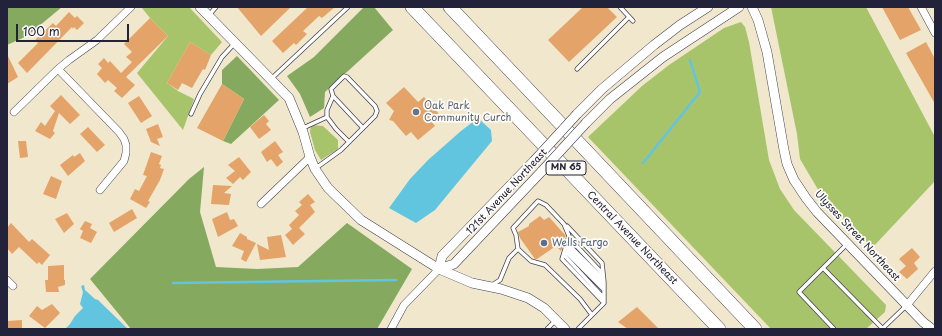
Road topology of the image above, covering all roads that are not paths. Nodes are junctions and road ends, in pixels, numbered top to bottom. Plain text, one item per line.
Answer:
1 (131, 7) edge
2 (200, 7) edge
3 (216, 7) edge
4 (348, 7) edge
5 (412, 7) edge
6 (450, 7) edge
7 (708, 7) edge
8 (739, 7) edge
9 (752, 7) edge
10 (921, 7) edge
11 (621, 8) edge
12 (208, 15) junction
13 (629, 17) junction
14 (633, 21) dead end
15 (935, 33) edge
16 (235, 43) junction
17 (58, 69) junction
18 (577, 69) dead end
19 (271, 80) junction
20 (333, 96) junction
21 (14, 112) dead end
22 (191, 114) dead end
23 (328, 117) junction
24 (363, 128) junction
25 (302, 129) junction
26 (349, 142) junction
27 (310, 157) junction
28 (315, 169) junction
29 (100, 190) dead end
30 (261, 204) dead end
31 (564, 224) junction
32 (569, 238) junction
33 (848, 243) junction
34 (518, 249) junction
35 (566, 249) junction
36 (824, 268) junction
37 (439, 269) junction
38 (935, 271) edge
39 (603, 274) junction
40 (604, 279) junction
41 (7, 280) edge
42 (604, 285) junction
43 (13, 286) dead end
44 (490, 287) junction
45 (604, 290) junction
46 (603, 297) junction
47 (604, 303) junction
48 (907, 305) junction
49 (592, 315) junction
50 (556, 320) junction
51 (391, 329) edge
52 (547, 329) edge
53 (566, 329) edge
54 (578, 329) edge
55 (719, 329) edge
56 (755, 329) edge
57 (834, 329) edge
58 (882, 329) edge
59 (932, 329) edge

1 - 17 street
2 - 12 street
3 - 12 lane
4 - 19 lane
5 - 55 highway, Central Avenue Northeast / MN 65
6 - 56 highway, MN 65
7 - 37 street, 121st Avenue Northeast, bridge
8 - 37 street, 121st Avenue Northeast, bridge
9 - 33 street, Ulysses Street Northeast
10 - 15 street
11 - 13 lane
12 - 16 street
13 - 14 lane
13 - 18 lane
16 - 19 street
16 - 22 lane
17 - 21 street
17 - 29 street
19 - 25 street
20 - 23 lane
20 - 24 lane
20 - 24 lane
23 - 25 lane
23 - 26 lane
24 - 26 lane
25 - 27 street
26 - 28 lane
27 - 28 street
27 - 30 street
28 - 37 street
31 - 32 lane
31 - 34 lane
31 - 39 lane
32 - 35 lane
32 - 39 lane
33 - 36 lane
33 - 48 street, Ulysses Street Northeast
34 - 44 lane
34 - 49 lane
35 - 40 lane
35 - 42 lane
35 - 45 lane
35 - 46 lane
35 - 47 lane
36 - 57 lane
36 - 58 lane
37 - 44 street
37 - 51 street, 121st Avenue Northeast
38 - 48 street
39 - 40 lane
40 - 42 lane
41 - 43 street
42 - 45 lane
44 - 50 street
45 - 46 lane
46 - 47 lane
47 - 49 lane
48 - 58 lane
48 - 59 street, Ulysses Street Northeast
49 - 54 lane
50 - 52 lane
50 - 53 street

